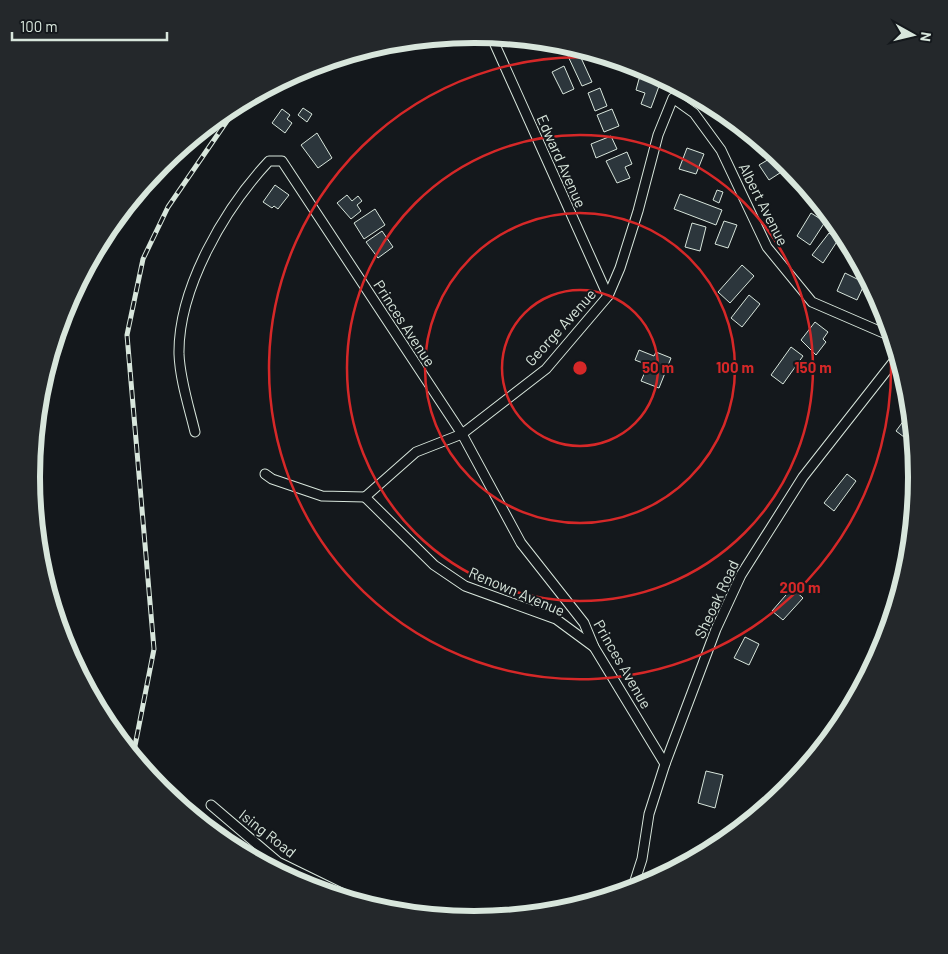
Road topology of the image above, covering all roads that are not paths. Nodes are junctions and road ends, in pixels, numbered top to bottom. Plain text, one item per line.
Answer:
1 (495, 44) edge
2 (673, 98) joint
3 (608, 296) junction
4 (883, 333) edge
5 (892, 363) edge
6 (195, 432) dead end
7 (462, 434) junction
8 (265, 474) dead end
9 (365, 498) junction
10 (594, 647) junction
11 (666, 764) junction
12 (212, 805) dead end
13 (635, 880) edge
14 (321, 883) edge

1 - 3 street, Edward Avenue
2 - 3 street, George Avenue
2 - 4 street, Albert Avenue
3 - 7 street, George Avenue
5 - 11 street, Sheoak Road
6 - 7 street, Princes Avenue
7 - 9 street, George Avenue
7 - 10 street, Princes Avenue
8 - 9 street
9 - 10 street, Renown Avenue
10 - 11 street, Princes Avenue
11 - 13 street, Sheoak Road
12 - 14 street, Ising Road

